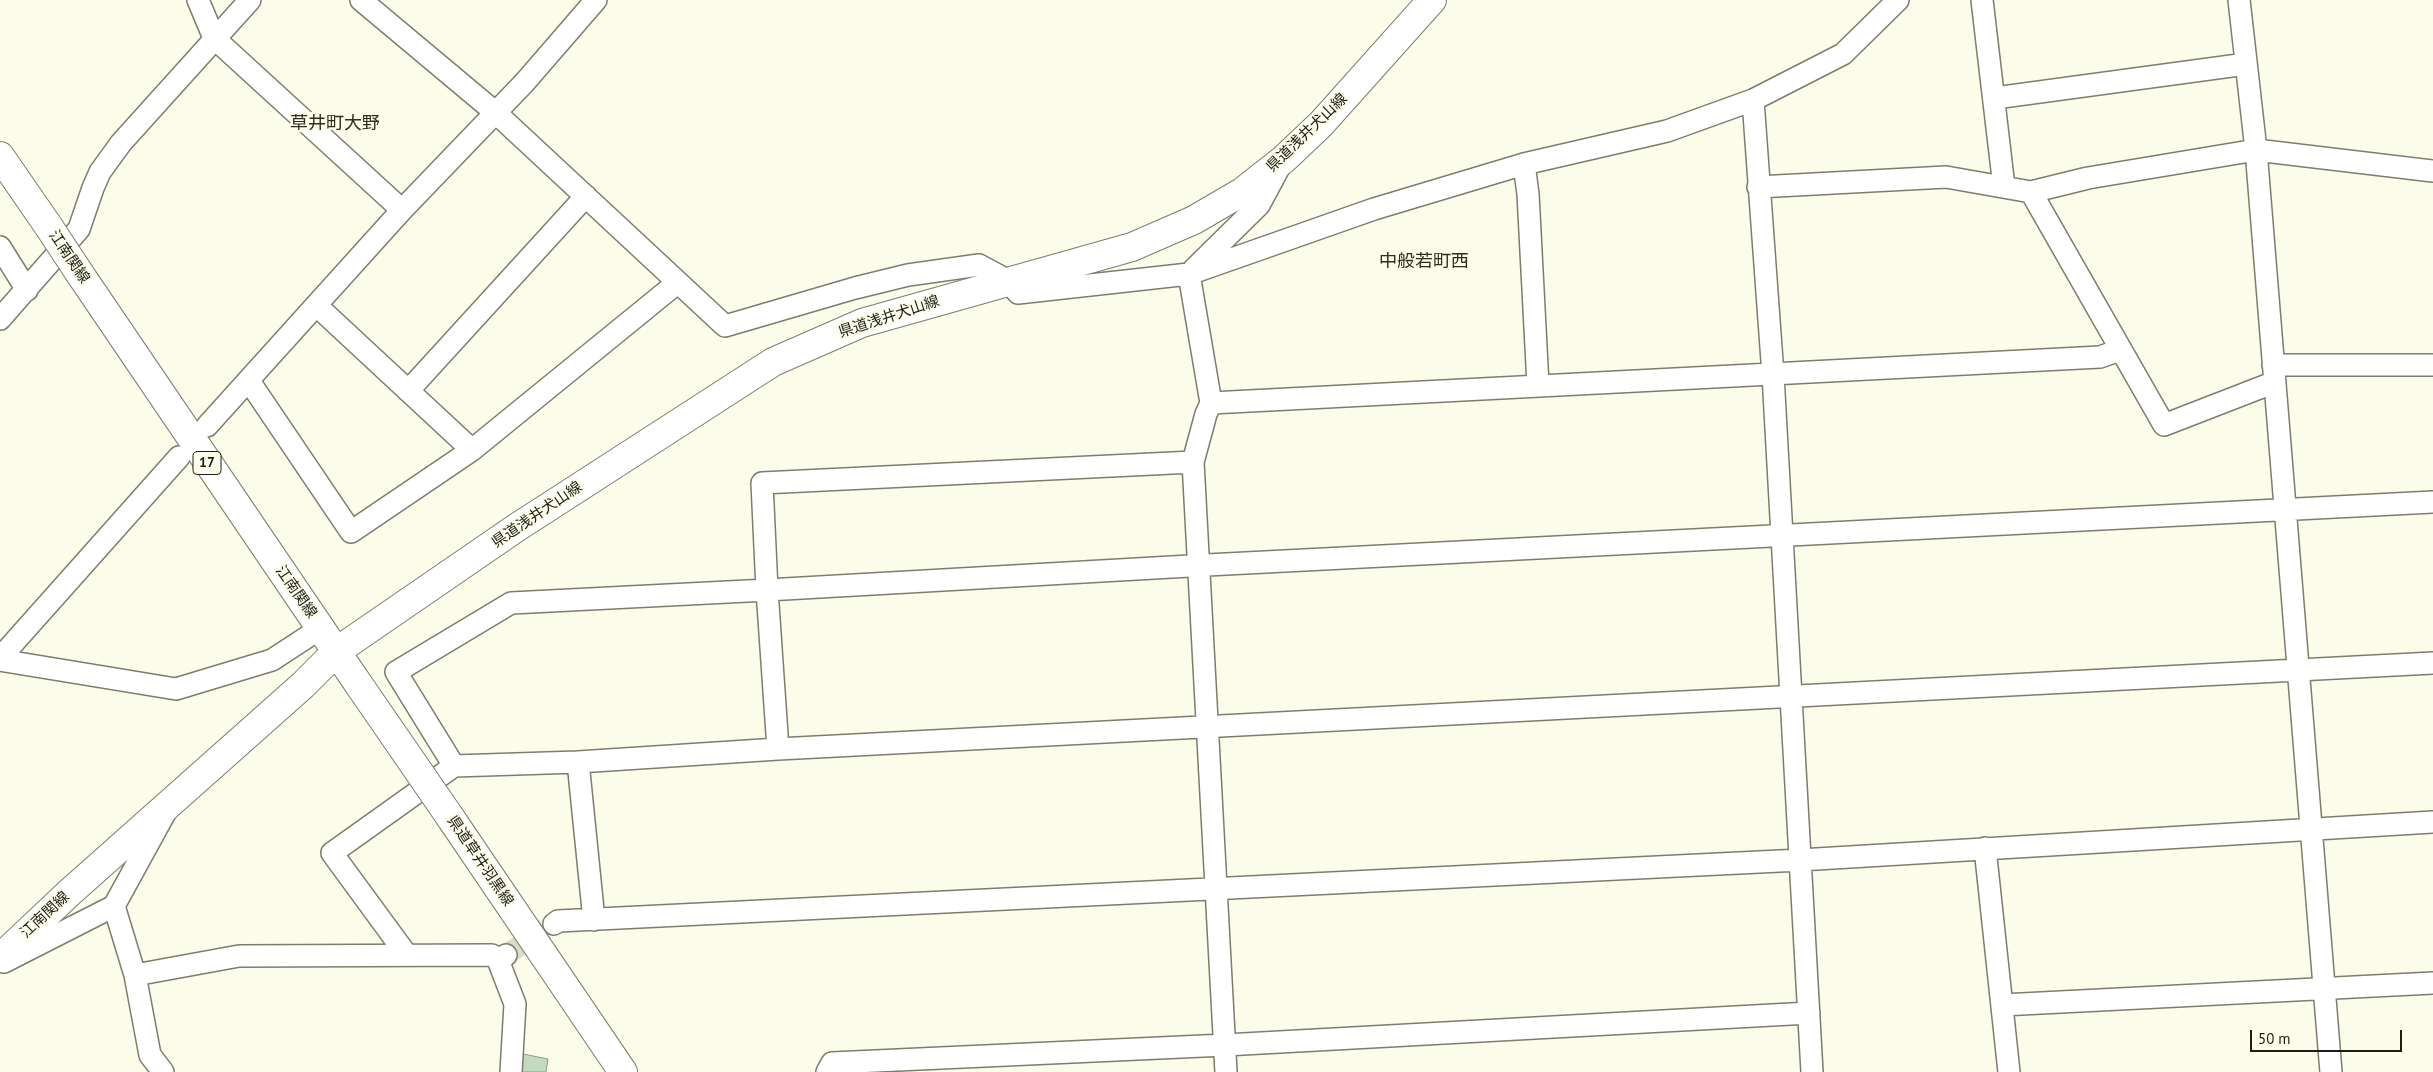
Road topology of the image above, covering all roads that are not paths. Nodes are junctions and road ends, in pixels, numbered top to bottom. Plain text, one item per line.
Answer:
1 (198, 0) edge
2 (250, 0) edge
3 (361, 0) edge
4 (596, 0) edge
5 (1432, 0) edge
6 (1898, 0) edge
7 (1982, 0) edge
8 (2239, 0) edge
9 (214, 38) junction
10 (2246, 64) junction
11 (1995, 98) junction
12 (1753, 100) junction
13 (496, 113) junction
14 (2256, 150) junction
15 (0, 156) edge
16 (1284, 159) junction
17 (1524, 164) junction
18 (2433, 171) edge
19 (1758, 187) junction
20 (2004, 187) junction
21 (2031, 192) junction
22 (586, 196) junction
23 (402, 210) junction
24 (0, 247) edge
25 (1189, 274) junction
26 (1007, 280) junction
27 (677, 283) junction
28 (27, 290) junction
29 (317, 306) junction
30 (0, 320) edge
31 (2120, 350) junction
32 (2433, 365) edge
33 (2274, 373) junction
34 (1773, 375) junction
35 (249, 381) junction
36 (1538, 386) junction
37 (408, 391) junction
38 (1211, 403) junction
39 (207, 426) dead end
40 (472, 450) junction
41 (179, 458) dead end
42 (1193, 462) junction
43 (2433, 502) edge
44 (2286, 510) junction
45 (1782, 536) junction
46 (1200, 566) junction
47 (767, 590) junction
48 (321, 628) junction
49 (337, 651) junction
50 (0, 659) edge
51 (2433, 663) edge
52 (2298, 670) junction
53 (1791, 697) junction
54 (1207, 727) junction
55 (778, 750) junction
56 (578, 762) junction
57 (454, 766) junction
58 (170, 804) junction
59 (2433, 822) edge
60 (2311, 828) junction
61 (1984, 848) junction
62 (1800, 860) junction
63 (1218, 888) junction
64 (114, 906) junction
65 (594, 920) junction
66 (554, 924) tunnel mouth
67 (406, 954) junction
68 (0, 958) edge
69 (0, 964) edge
70 (136, 976) junction
71 (2433, 983) edge
72 (2324, 988) junction
73 (2002, 1005) junction
74 (1809, 1013) junction
75 (1225, 1045) junction
76 (164, 1072) edge
77 (511, 1072) edge
78 (623, 1072) edge
79 (827, 1072) edge
80 (1226, 1072) edge
81 (1812, 1072) edge
82 (2009, 1072) edge
83 (2330, 1072) edge

1 - 9 street
2 - 9 street
3 - 13 street
4 - 13 street
5 - 16 main road, 県道浅井犬山線
6 - 12 street
7 - 11 street
8 - 10 street
9 - 23 street
9 - 28 street
10 - 11 street
10 - 14 street
11 - 20 street
12 - 17 street
12 - 19 street
13 - 22 street
13 - 23 street
14 - 18 street
14 - 21 street
14 - 33 street
15 - 48 main road, 江南関線 / 17, bridge
16 - 25 street
16 - 26 main road, 県道浅井犬山線
17 - 25 street
17 - 36 street
19 - 20 street
19 - 34 street
20 - 21 street
21 - 31 street
22 - 27 street
22 - 37 street
23 - 29 street
24 - 28 street
25 - 26 street
25 - 38 street
26 - 27 street
26 - 49 main road, 県道浅井犬山線
27 - 40 street
28 - 30 street
29 - 35 street
29 - 37 street
31 - 33 street
31 - 34 street
32 - 33 street
33 - 44 street
34 - 36 street
34 - 45 street
35 - 39 street
35 - 40 street
36 - 38 street
37 - 40 street
38 - 42 street
41 - 50 street
42 - 46 street
42 - 47 street
43 - 44 street
44 - 45 street
44 - 52 street
45 - 46 street
45 - 53 street
46 - 47 street
46 - 54 street
47 - 55 street
47 - 57 street
48 - 49 main road, 江南関線 / 17
48 - 50 street
49 - 58 main road, 江南関線
49 - 78 main road, 県道草井羽黒線, bridge
51 - 52 street
52 - 53 street
52 - 60 street
53 - 54 street
53 - 62 street
54 - 55 street
54 - 63 street
55 - 56 street
56 - 57 street
56 - 65 street
57 - 67 street
58 - 64 street
58 - 68 main road, 江南関線
59 - 60 street
60 - 61 street
60 - 72 street
61 - 62 street
61 - 73 street
62 - 63 street
62 - 74 street
63 - 65 street
63 - 75 street
64 - 69 street
64 - 70 street
65 - 66 street
67 - 70 street
67 - 77 street
70 - 76 street
71 - 72 street
72 - 73 street
72 - 83 street
73 - 82 street
74 - 75 street
74 - 81 street
75 - 79 street
75 - 80 street

